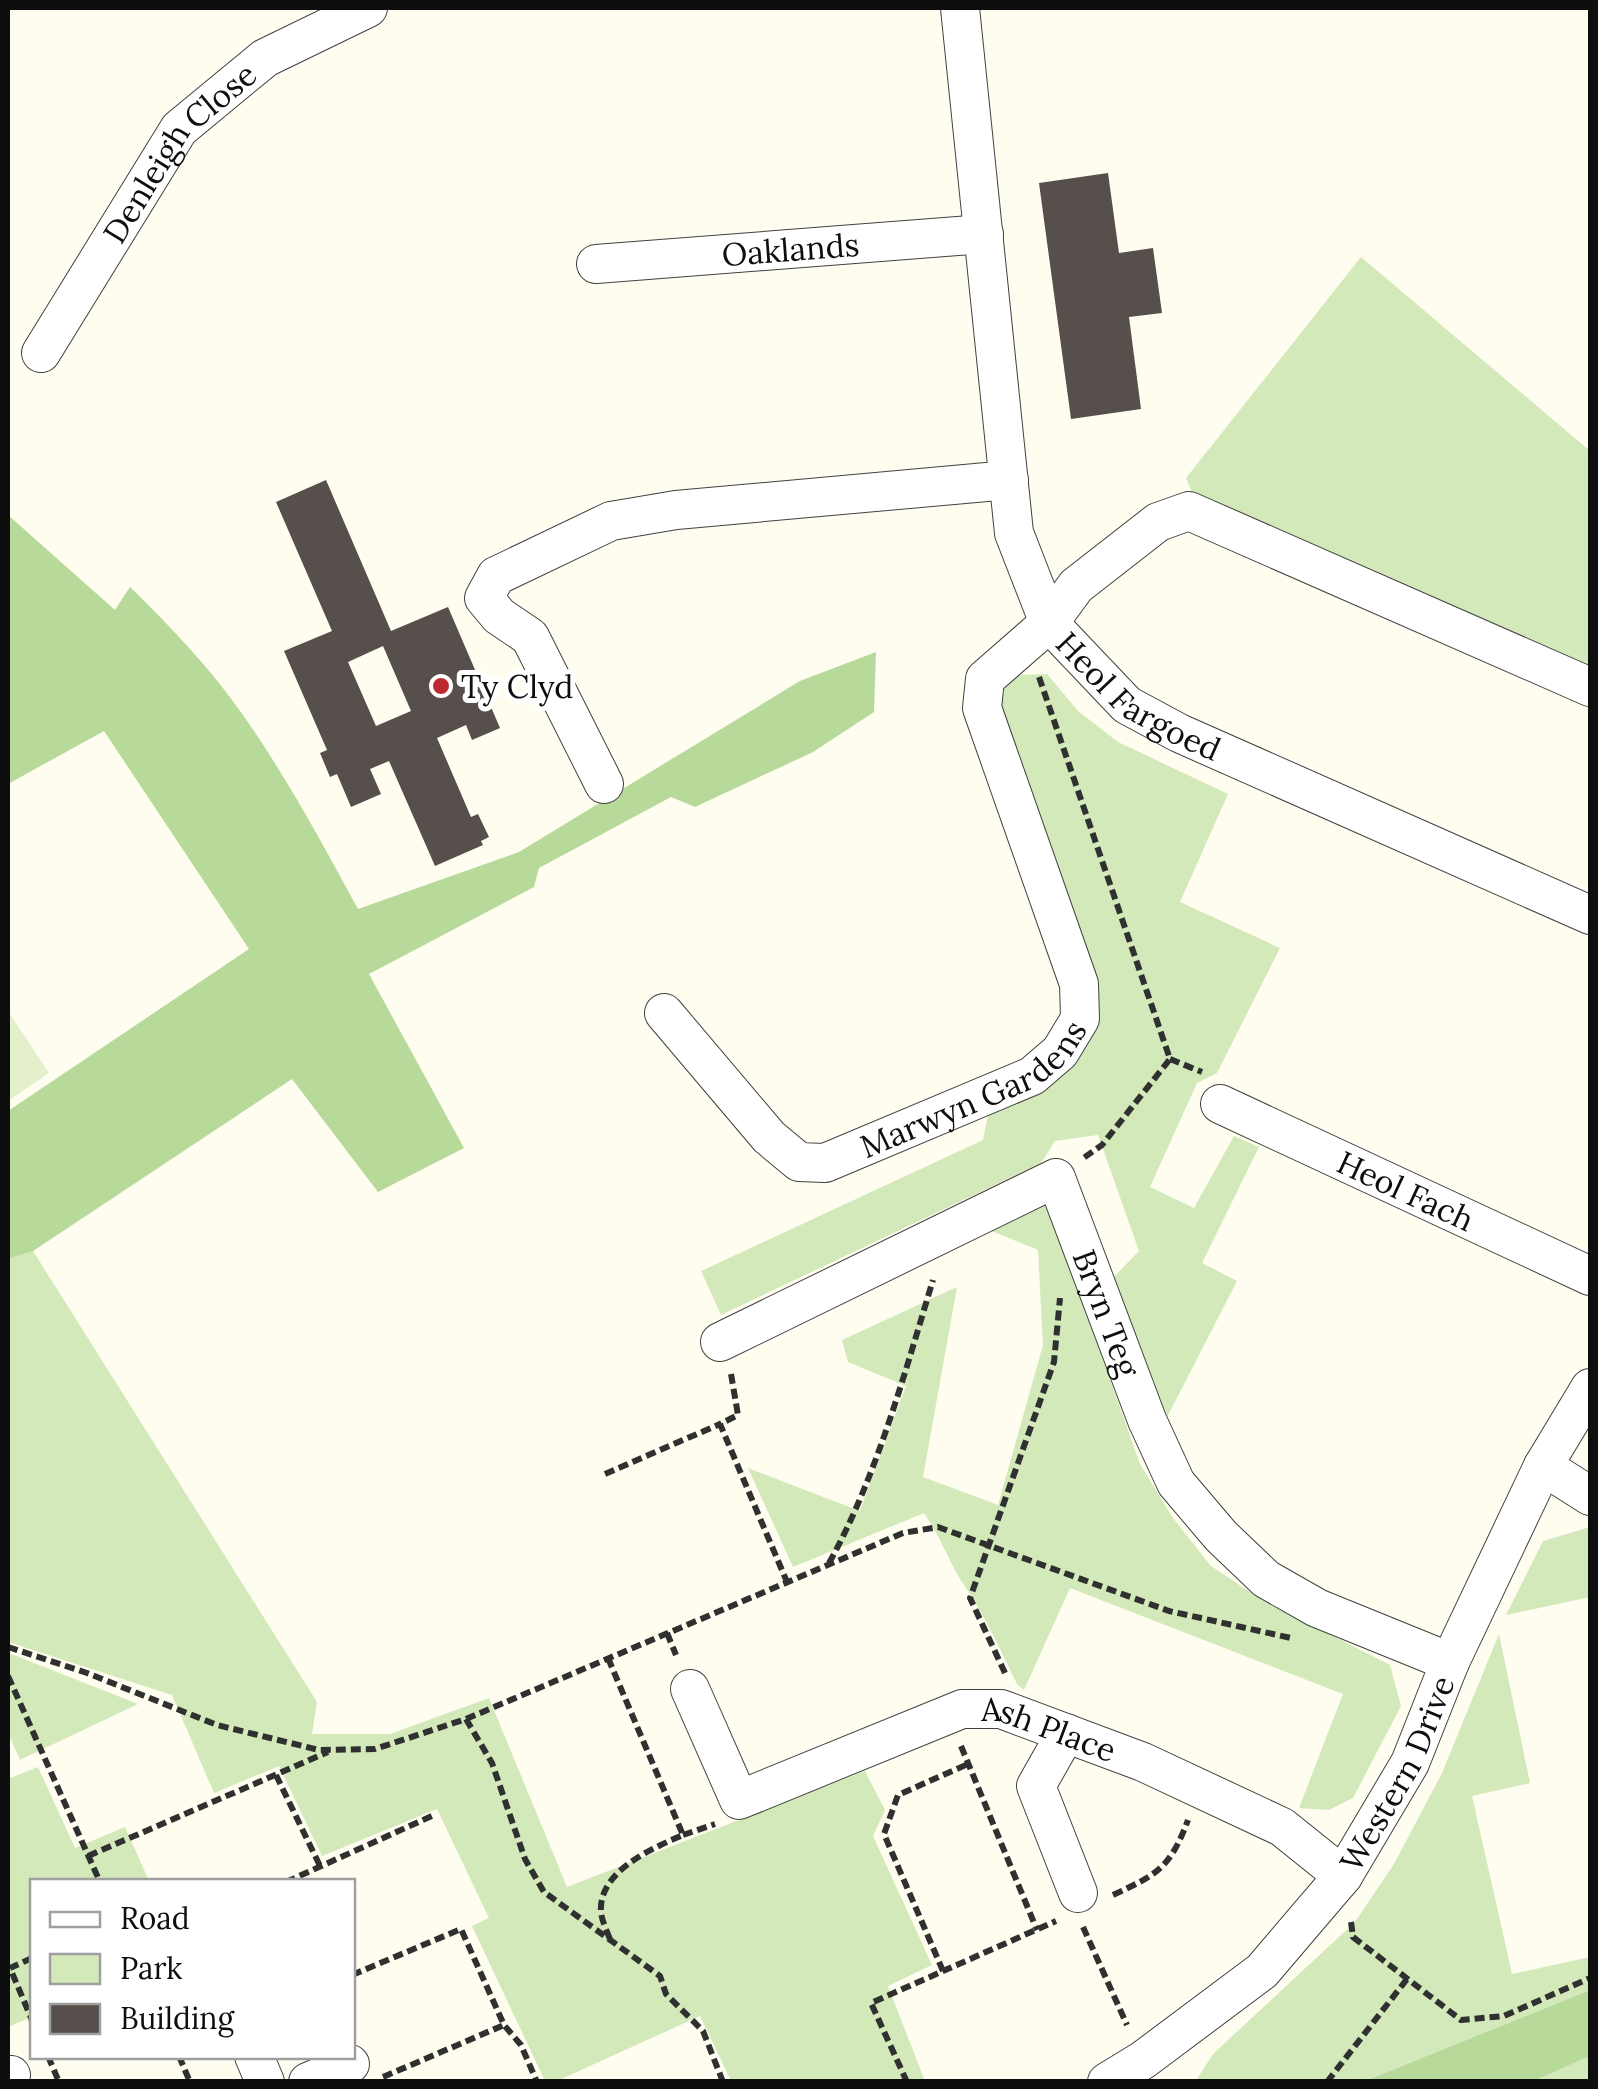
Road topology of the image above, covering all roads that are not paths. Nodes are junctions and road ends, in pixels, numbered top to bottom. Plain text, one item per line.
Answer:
1 (368, 8) edge
2 (960, 8) edge
3 (984, 234) junction
4 (596, 264) dead end
5 (41, 353) dead end
6 (1009, 480) junction
7 (1049, 623) junction
8 (1590, 687) edge
9 (604, 784) dead end
10 (1590, 914) edge
11 (664, 1013) dead end
12 (1220, 1104) dead end
13 (1590, 1276) edge
14 (720, 1342) road end
15 (1590, 1388) edge
16 (1543, 1466) junction
17 (1590, 1496) edge
18 (1450, 1662) junction
19 (690, 1689) dead end
20 (1066, 1733) junction
21 (1343, 1876) junction
22 (1077, 1903) road end
23 (350, 2064) road end
24 (308, 2082) edge
25 (1107, 2082) edge

1 - 5 street, Denleigh Close
2 - 3 street, Heol Fargoed
3 - 4 street, Oaklands
3 - 6 street, Heol Fargoed
6 - 7 street, Heol Fargoed
6 - 9 street
7 - 8 street, Marwyn Gardens
7 - 10 street, Heol Fargoed
7 - 11 street, Marwyn Gardens
12 - 13 street, Heol Fach
14 - 18 street, Bryn Teg
15 - 16 street, Western Drive
16 - 17 street
16 - 18 street, Western Drive
18 - 21 street, Western Drive
19 - 20 street, Ash Place
20 - 21 street, Ash Place
20 - 22 street
21 - 25 street, Western Drive
23 - 24 street

